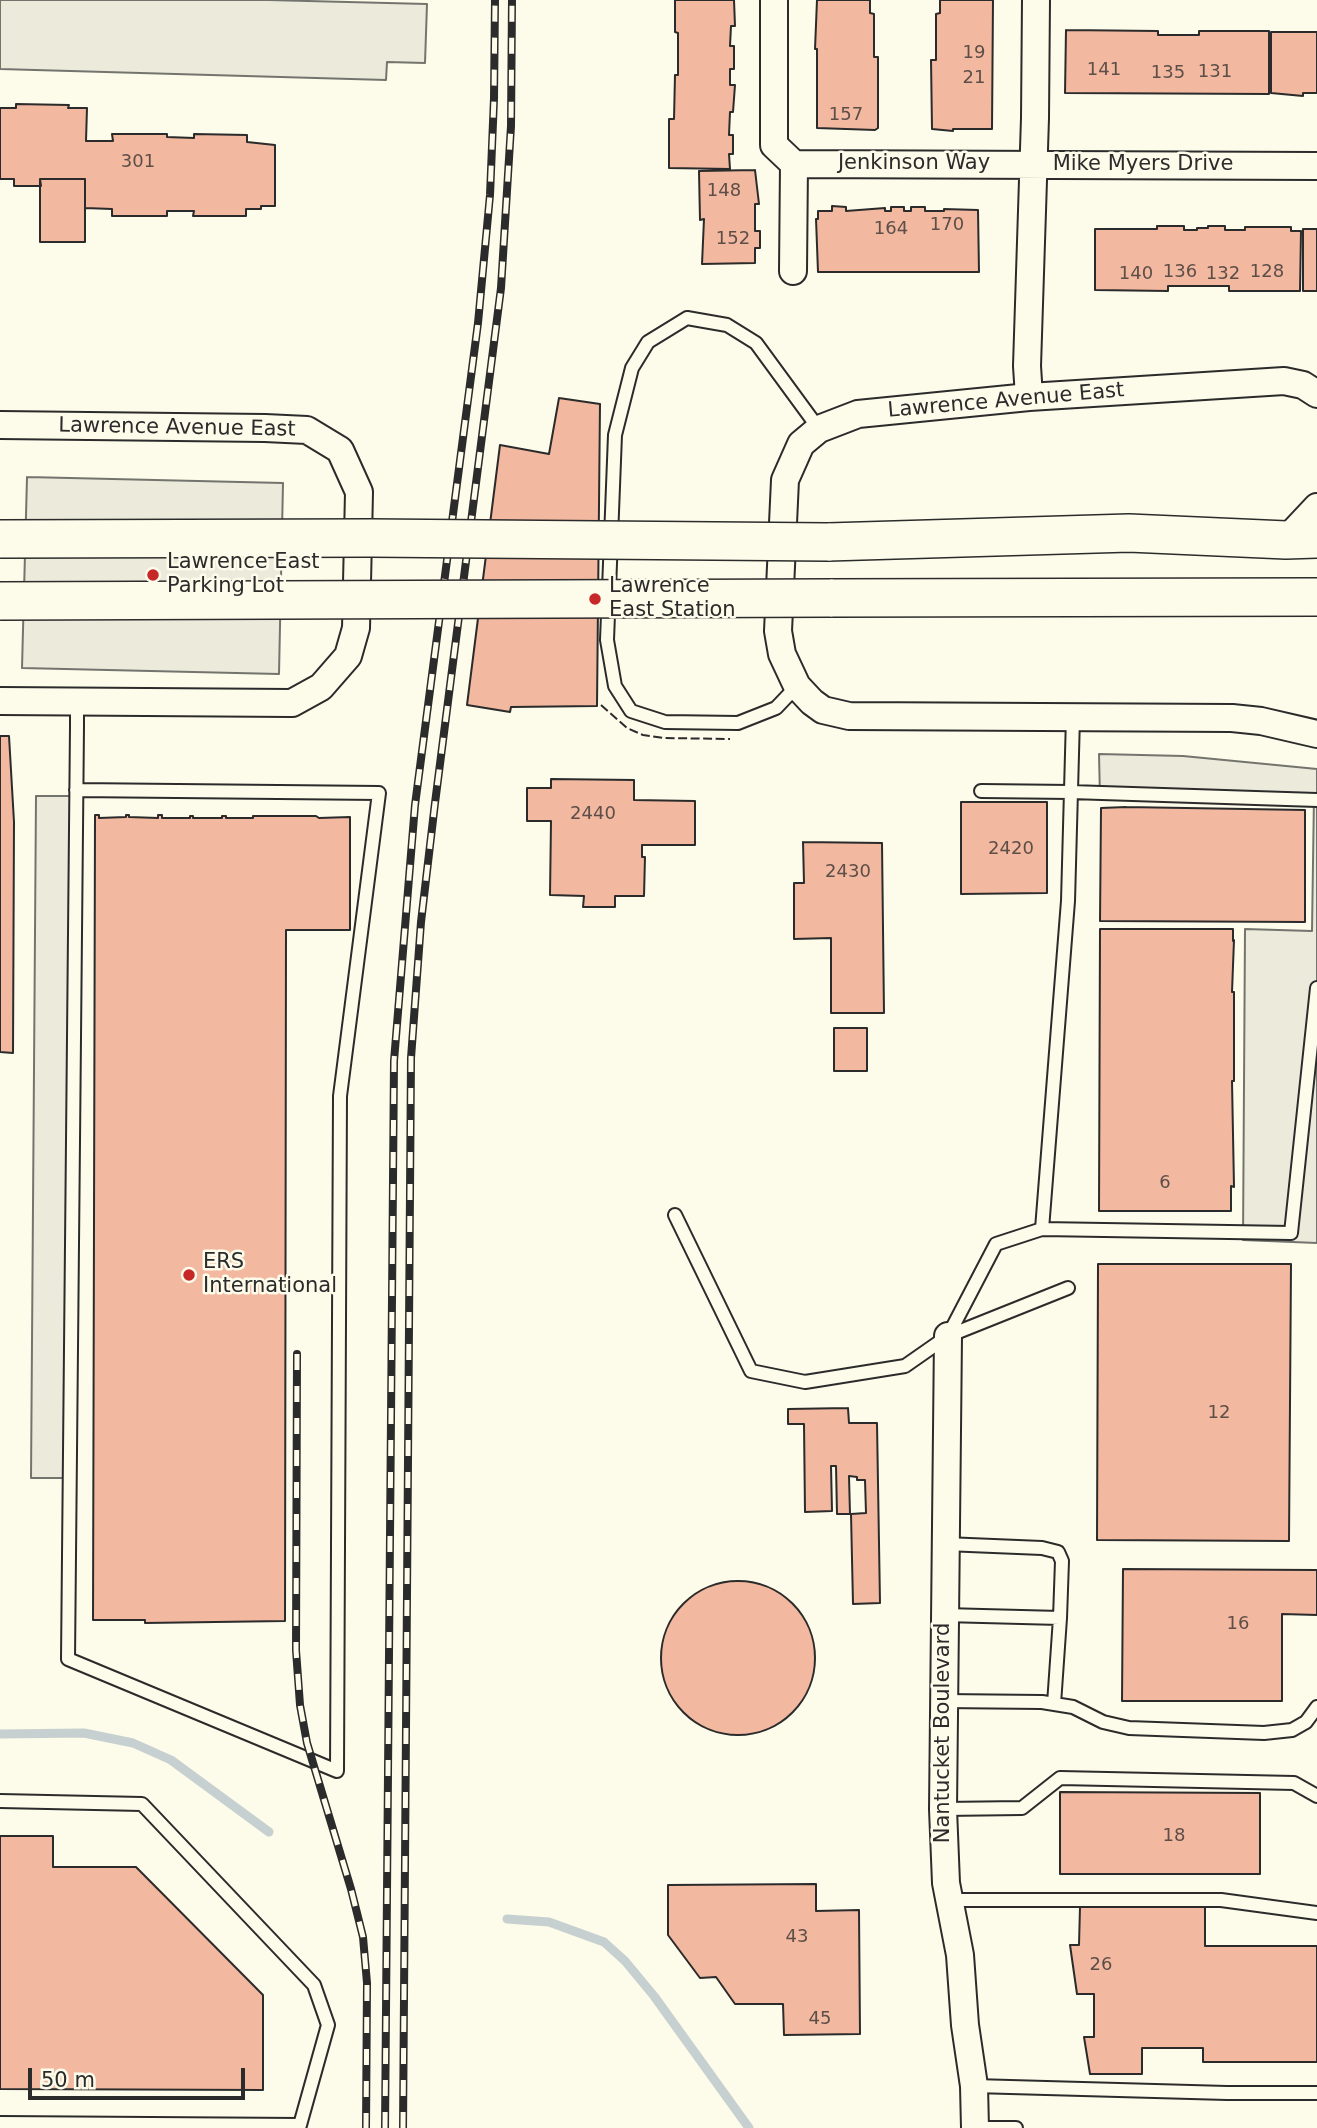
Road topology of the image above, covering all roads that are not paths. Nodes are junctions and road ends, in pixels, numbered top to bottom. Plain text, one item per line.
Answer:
1 (774, 0) edge
2 (1036, 0) edge
3 (794, 164) junction
4 (1034, 164) junction
5 (1317, 166) edge
6 (793, 271) dead end
7 (1317, 394) edge
8 (1029, 397) junction
9 (0, 425) edge
10 (819, 429) junction
11 (1317, 507) edge
12 (0, 539) edge
13 (1302, 540) edge
14 (1317, 597) edge
15 (0, 601) edge
16 (797, 686) junction
17 (0, 701) edge
18 (77, 702) junction
19 (1073, 717) junction
20 (1317, 734) edge
21 (76, 790) junction
22 (981, 791) dead end
23 (1071, 792) junction
24 (1317, 800) edge
25 (1317, 988) edge
26 (675, 1215) dead end
27 (1042, 1229) junction
28 (1068, 1288) dead end
29 (948, 1336) junction
30 (944, 1544) junction
31 (944, 1615) junction
32 (1060, 1618) junction
33 (943, 1701) junction
34 (1055, 1704) junction
35 (1317, 1707) edge
36 (1317, 1796) edge
37 (0, 1801) edge
38 (943, 1809) junction
39 (949, 1900) junction
40 (1317, 1913) edge
41 (974, 2086) junction
42 (1317, 2093) edge
43 (0, 2123) edge
44 (975, 2128) edge
45 (1016, 2128) edge

1 - 3 street
2 - 4 street
3 - 4 street, Jenkinson Way
3 - 6 street
4 - 5 street, Mike Myers Drive
4 - 8 street, Mike Myers Drive
7 - 8 street, Lawrence Avenue East
8 - 10 street, Lawrence Avenue East
9 - 18 street, Lawrence Avenue East
10 - 16 street, Lawrence Avenue East
10 - 16 lane
11 - 13 street
12 - 13 main road, bridge
14 - 15 main road, bridge
16 - 19 street, Lawrence Avenue East
17 - 18 street, Lawrence Avenue East
18 - 21 lane
19 - 20 street, Lawrence Avenue East
19 - 23 lane
21 - 21 lane
22 - 23 lane
23 - 24 lane
23 - 27 lane
25 - 27 lane
26 - 29 lane
27 - 29 lane
28 - 29 lane
29 - 30 street, Nantucket Boulevard
30 - 31 street, Nantucket Boulevard
30 - 32 lane
31 - 32 lane
31 - 33 street, Nantucket Boulevard
32 - 34 lane
33 - 34 lane
33 - 38 street, Nantucket Boulevard
34 - 35 lane
36 - 38 lane
37 - 43 lane
38 - 39 street, Nantucket Boulevard
39 - 40 lane
39 - 41 street, Nantucket Boulevard
41 - 42 lane
41 - 44 street, Nantucket Boulevard
44 - 45 lane

